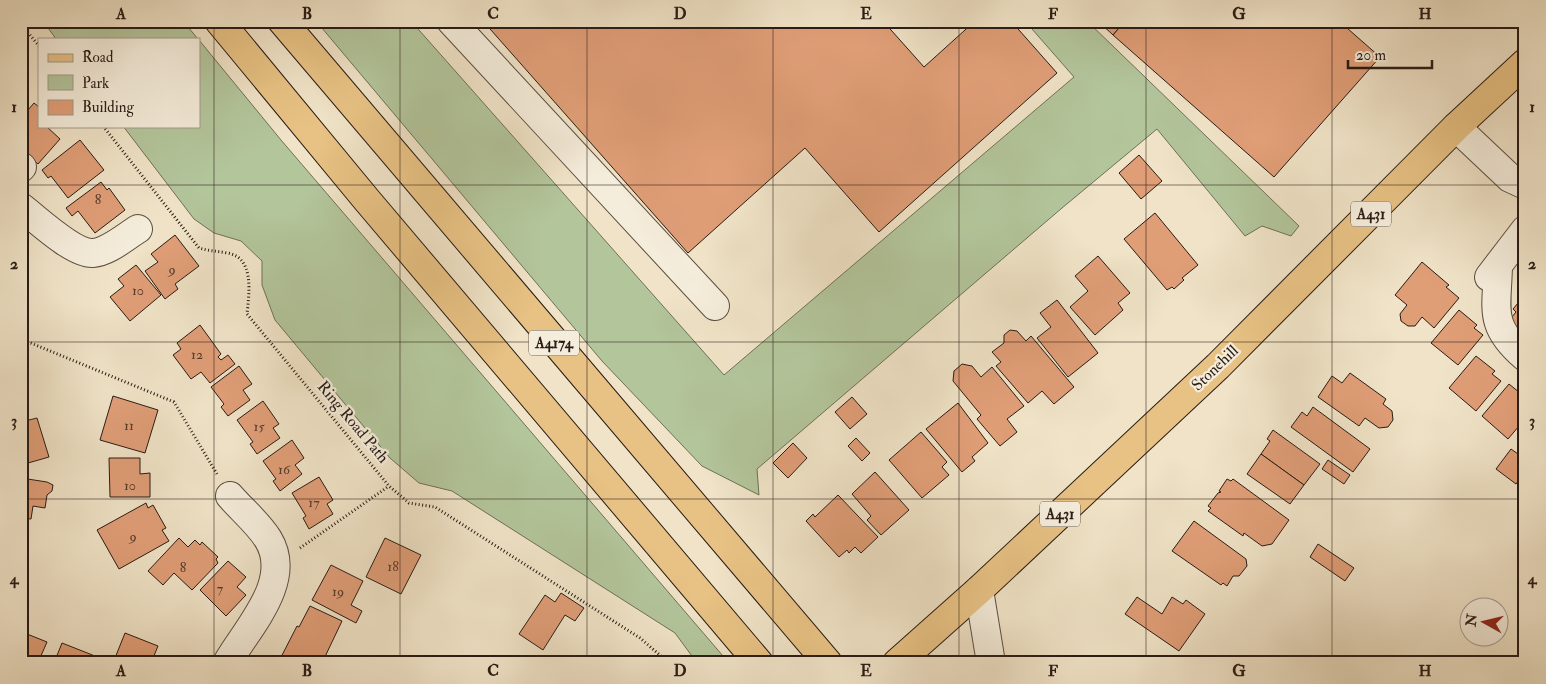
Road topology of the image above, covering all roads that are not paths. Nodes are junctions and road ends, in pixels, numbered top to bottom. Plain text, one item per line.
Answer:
1 (219, 21) edge
2 (282, 21) edge
3 (452, 21) edge
4 (1525, 63) edge
5 (1456, 127) junction
6 (1525, 185) edge
7 (24, 209) edge
8 (138, 229) dead end
9 (1525, 230) edge
10 (715, 306) dead end
11 (1525, 357) edge
12 (230, 496) road end
13 (979, 590) junction
14 (899, 661) edge
15 (227, 663) edge
16 (759, 663) edge
17 (828, 663) edge
18 (991, 663) edge

1 - 16 main road, A4174
2 - 17 main road, A4174
3 - 10 street
4 - 5 main road, Stonehill / A431
5 - 6 street
5 - 13 main road, Stonehill / A431
7 - 8 street
9 - 11 street
12 - 15 street
13 - 14 main road, Stonehill / A431
13 - 18 street

